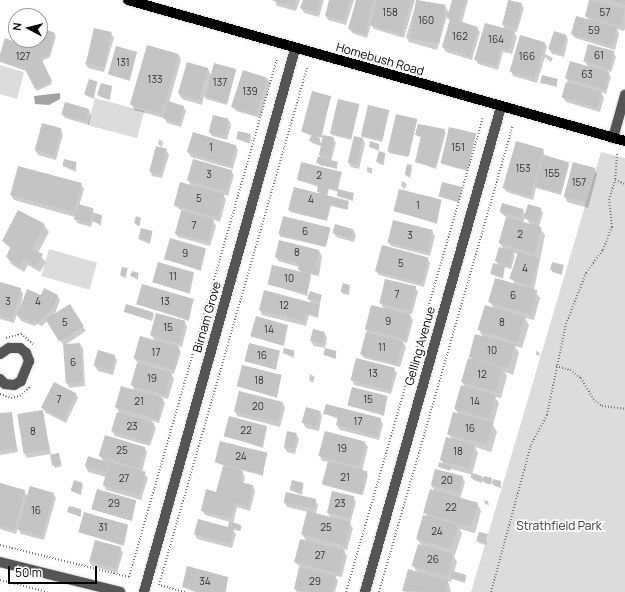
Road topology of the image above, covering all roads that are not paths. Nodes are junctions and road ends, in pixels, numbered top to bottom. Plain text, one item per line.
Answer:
1 (128, 0) edge
2 (295, 49) junction
3 (625, 95) edge
4 (501, 107) junction
5 (613, 138) junction
6 (625, 141) edge
7 (0, 354) edge
8 (0, 379) edge
9 (0, 562) edge
10 (120, 592) edge
11 (144, 592) edge
12 (365, 592) edge

1 - 2 main road, Homebush Road
2 - 4 main road, Homebush Road
2 - 11 street, Birnam Grove
3 - 5 street
4 - 5 main road, Homebush Road
4 - 12 street, Gelling Avenue
5 - 6 main road, Homebush Road
7 - 8 street
9 - 10 street

